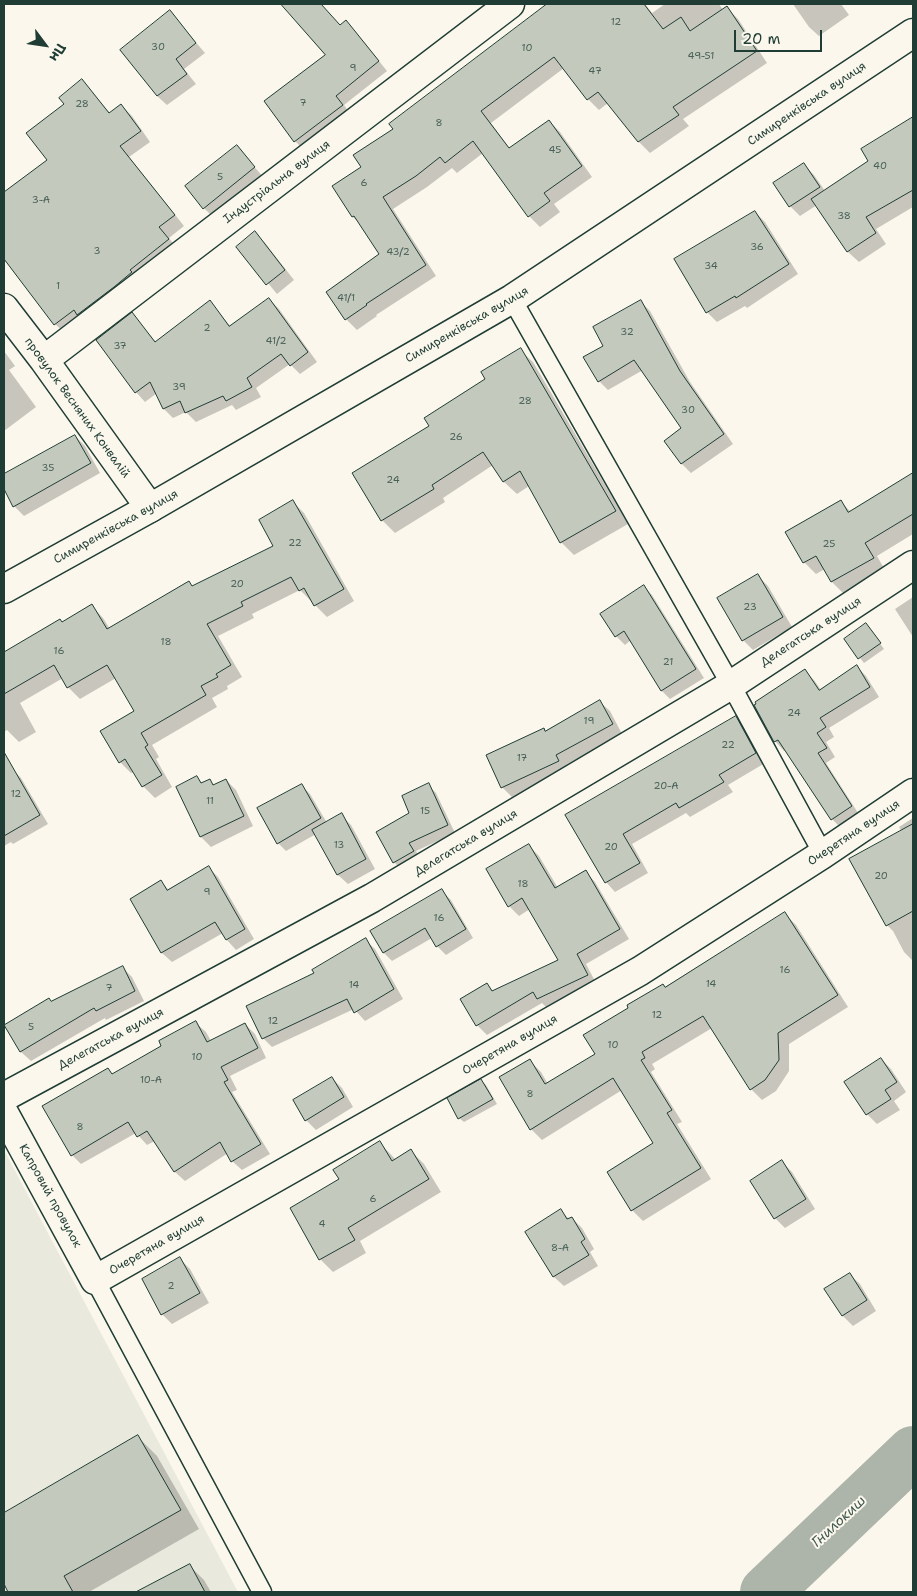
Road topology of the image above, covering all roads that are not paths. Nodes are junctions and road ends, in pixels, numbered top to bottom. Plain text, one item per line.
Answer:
1 (510, 4) edge
2 (913, 33) edge
3 (512, 299) junction
4 (4, 308) edge
5 (44, 360) junction
6 (150, 508) junction
7 (913, 565) edge
8 (4, 589) edge
9 (731, 685) junction
10 (913, 793) edge
11 (823, 854) junction
12 (4, 1096) edge
13 (4, 1113) edge
14 (95, 1280) junction
15 (262, 1592) edge

1 - 5 street, Індустріальна вулиця
2 - 3 street, Симиренківська вулиця
3 - 6 street, Симиренківська вулиця
3 - 9 lane
4 - 5 street, провулок Весняних Конвалій
5 - 6 street, провулок Весняних Конвалій
6 - 8 street, Симиренківська вулиця
7 - 9 street, Делегатська вулиця
9 - 11 lane
9 - 12 street, Делегатська вулиця
10 - 11 street, Очеретяна вулиця
11 - 14 street, Очеретяна вулиця
13 - 14 street, Капровий провулок
14 - 15 lane

